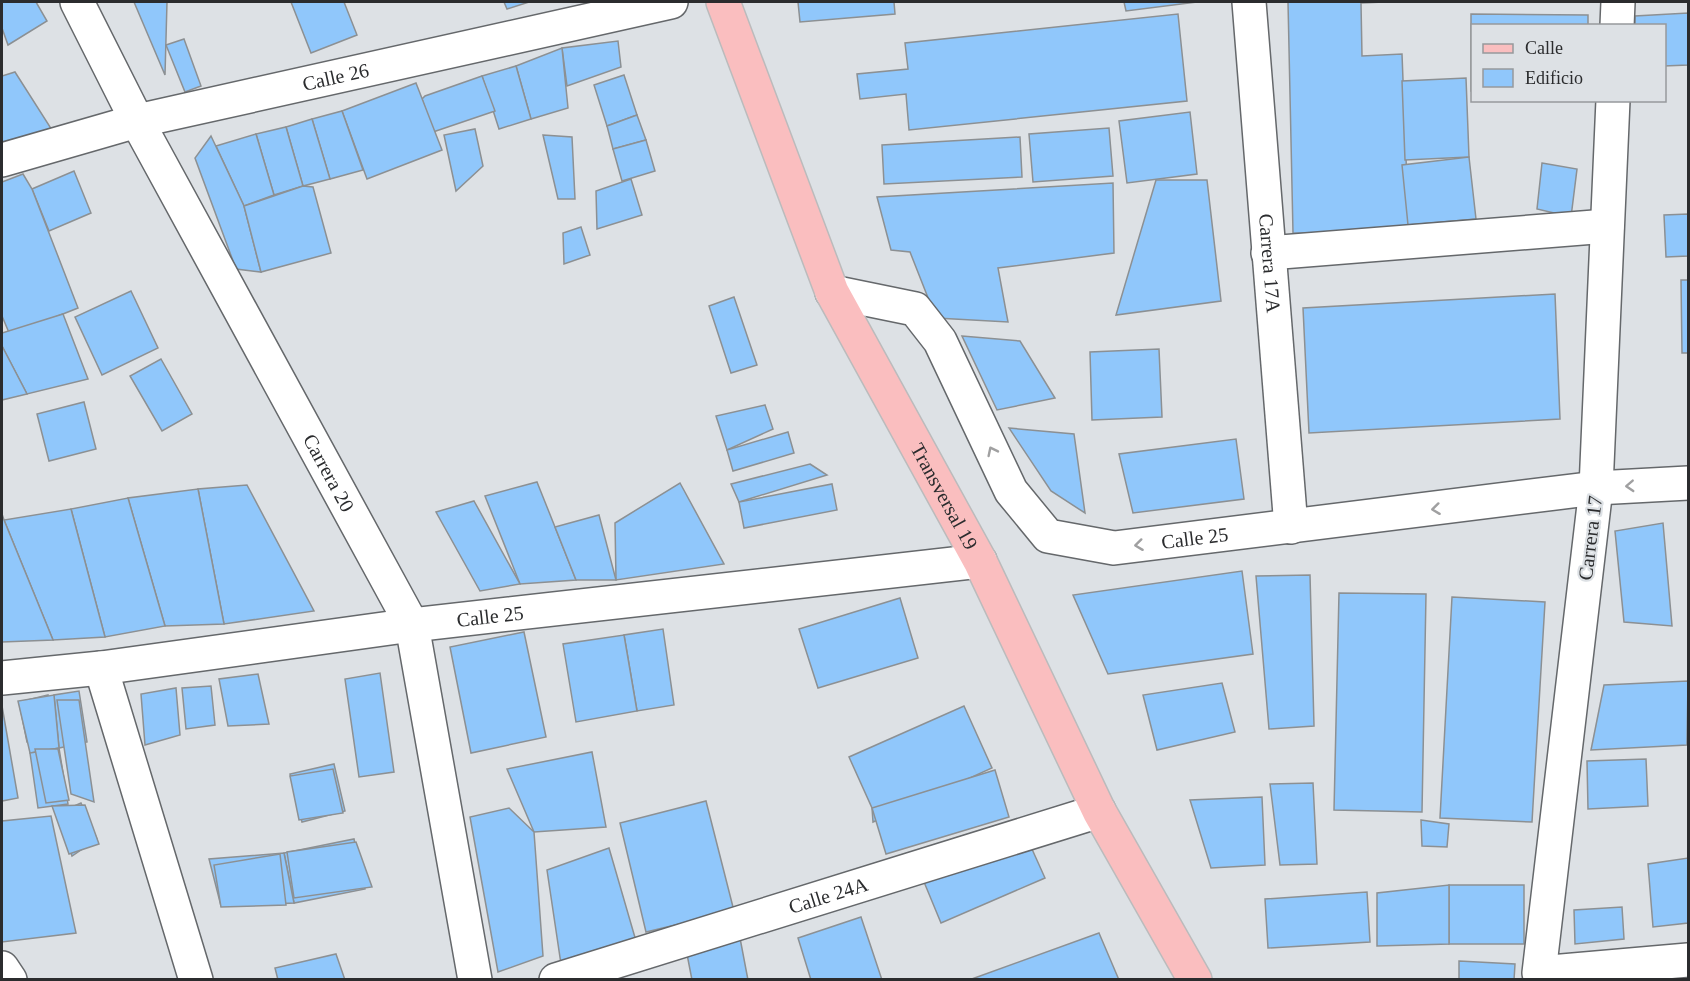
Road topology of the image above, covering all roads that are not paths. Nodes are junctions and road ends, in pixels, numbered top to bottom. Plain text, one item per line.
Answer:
1 (77, 2) edge
2 (671, 2) edge
3 (723, 2) edge
4 (1249, 2) edge
5 (1618, 2) edge
6 (1617, 24) edge
7 (1613, 102) edge
8 (137, 121) junction
9 (2, 160) edge
10 (1607, 226) junction
11 (1268, 253) junction
12 (832, 292) junction
13 (1689, 483) edge
14 (1596, 488) junction
15 (1291, 527) junction
16 (980, 561) junction
17 (412, 625) junction
18 (101, 668) junction
19 (2, 678) edge
20 (1099, 811) junction
21 (1689, 960) edge
22 (2, 968) edge
23 (10, 980) edge
24 (196, 980) edge
25 (475, 980) edge
26 (556, 980) edge
27 (1195, 980) edge

1 - 8 street, Carrera 20
2 - 8 street, Calle 26
3 - 12 main road, Transversal 19
4 - 11 street, Carrera 17A
5 - 6 street
7 - 10 street, Carrera 17
8 - 9 street, Calle 26
8 - 17 street, Carrera 20
10 - 11 street
10 - 14 street, Carrera 17
11 - 15 street, Carrera 17A
15 -> 12 street, Calle 25
12 - 16 main road, Transversal 19
13 -> 14 street, Calle 25
14 -> 15 street, Calle 25
14 - 21 street, Carrera 17
16 - 17 street, Calle 25
16 - 20 main road, Transversal 19
17 - 18 street, Calle 25
17 - 25 street, Carrera 20
18 - 19 street, Calle 25
18 - 24 street
20 - 26 street, Calle 24A
20 - 27 main road, Transversal 19
22 - 23 street

